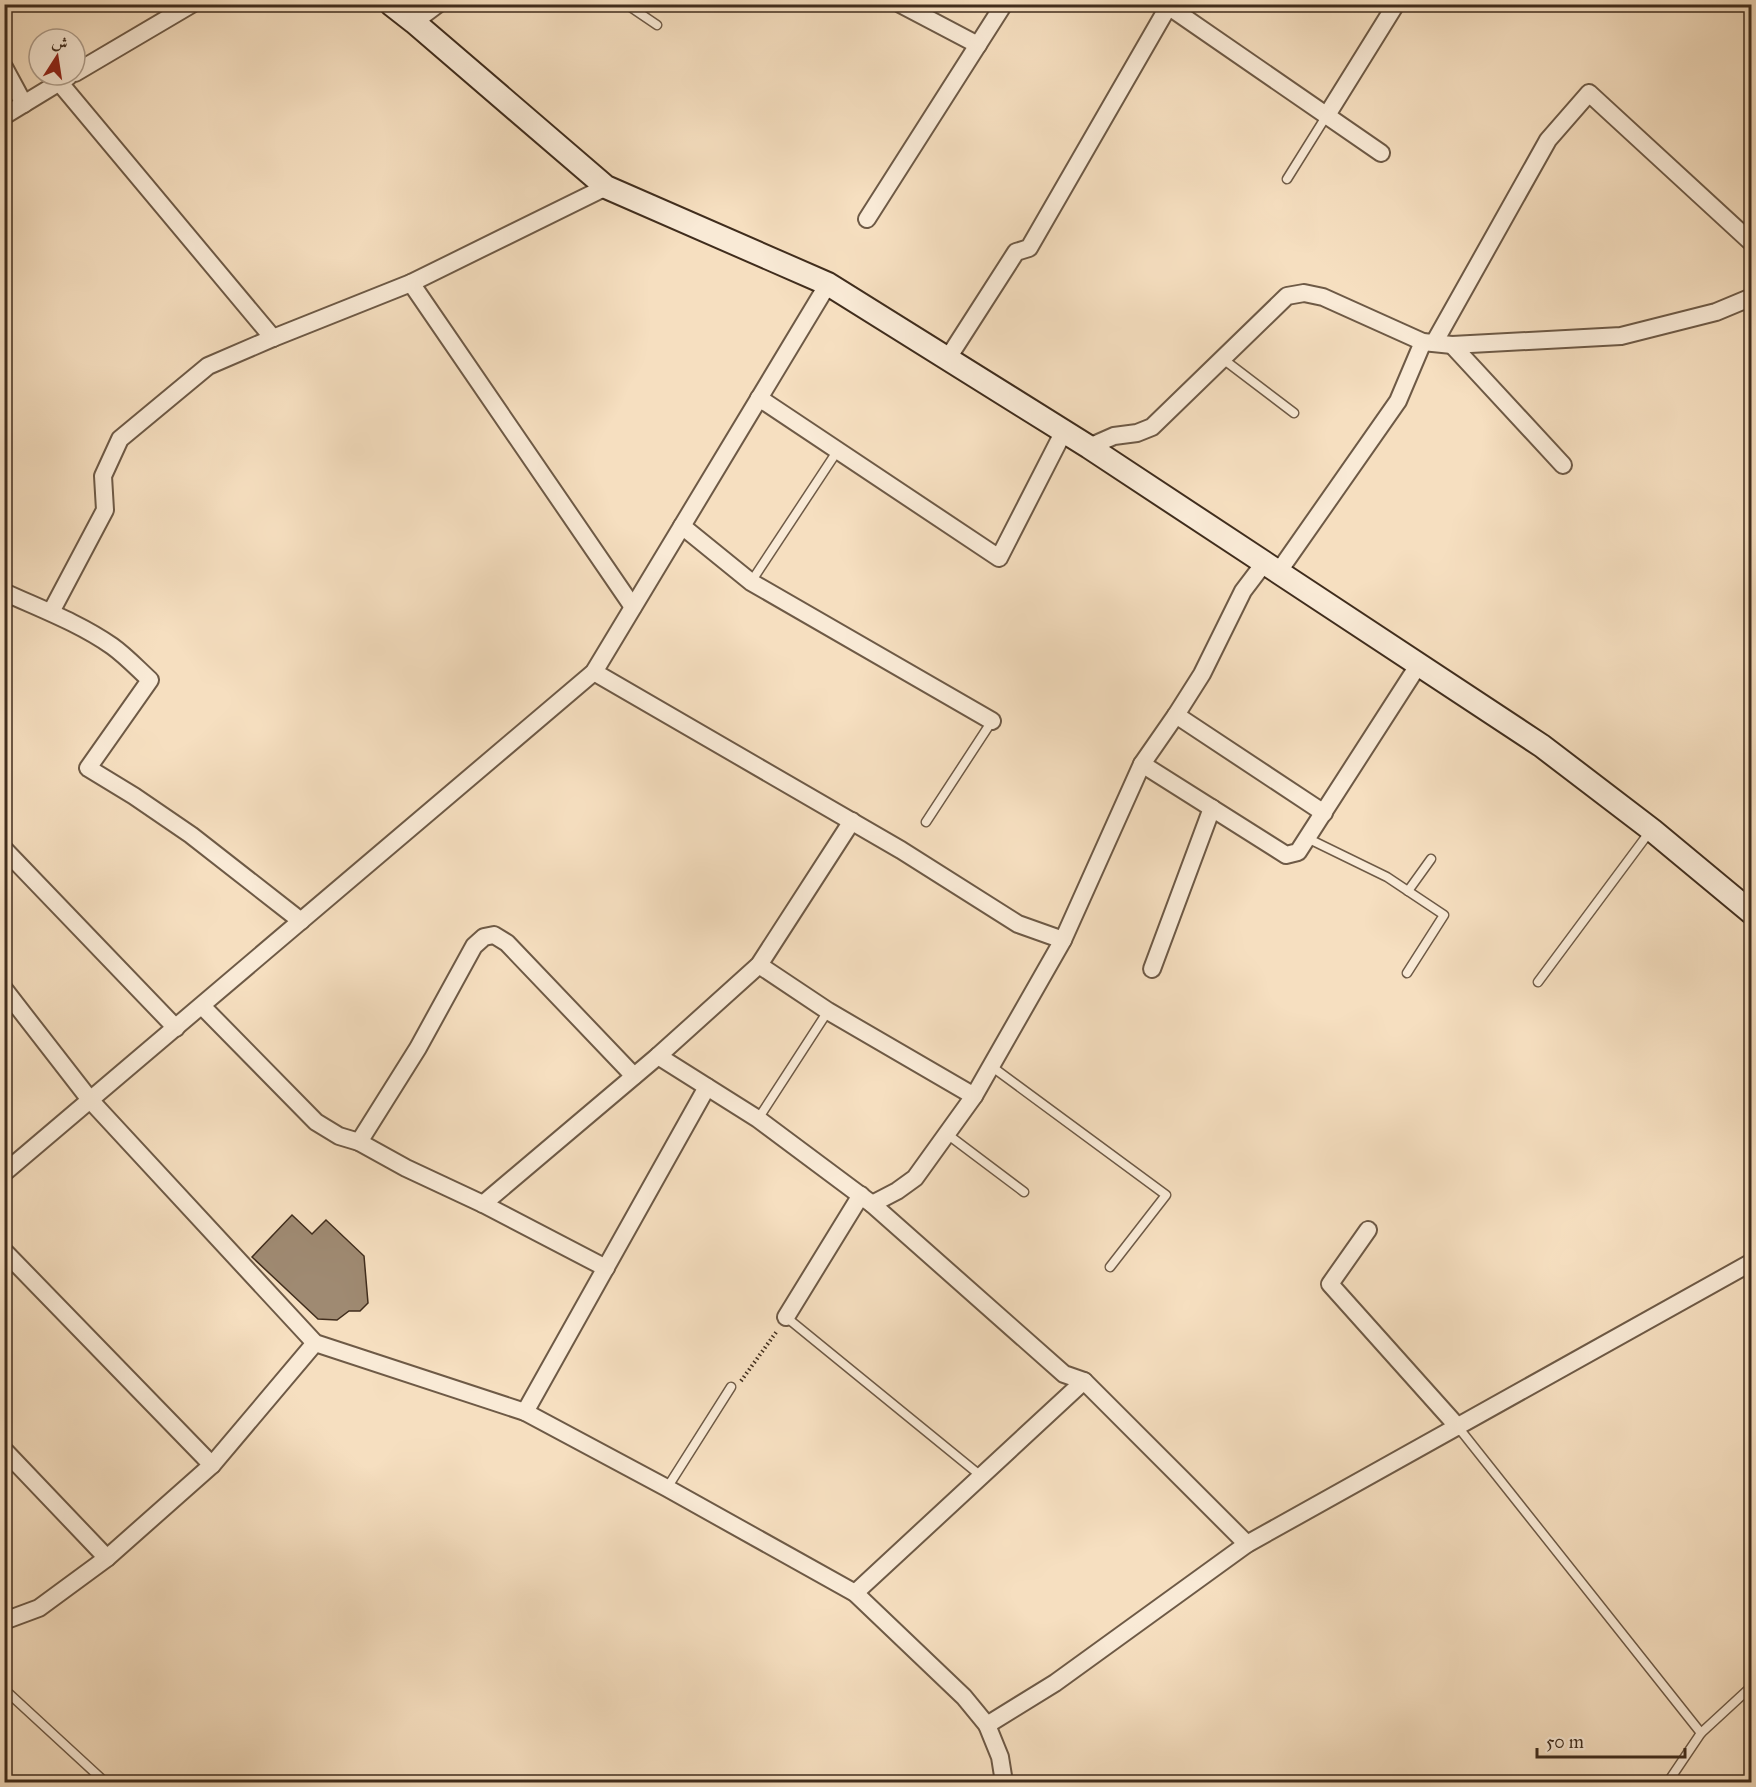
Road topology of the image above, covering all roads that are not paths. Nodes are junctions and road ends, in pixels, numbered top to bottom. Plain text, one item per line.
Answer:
1 (192, 4) edge
2 (391, 4) edge
3 (438, 4) edge
4 (626, 4) edge
5 (900, 4) edge
6 (1004, 4) edge
7 (1396, 4) edge
8 (1166, 6) edge
9 (414, 22) junction
10 (657, 25) dead end
11 (978, 45) junction
12 (87, 66) edge
13 (4, 68) edge
14 (52, 87) edge
15 (76, 87) edge
16 (24, 104) junction
17 (4, 116) edge
18 (1327, 116) junction
19 (1381, 153) dead end
20 (1287, 179) dead end
21 (606, 187) junction
22 (867, 219) dead end
23 (1752, 243) edge
24 (411, 283) junction
25 (828, 284) junction
26 (1752, 297) edge
27 (273, 338) junction
28 (1429, 343) junction
29 (1452, 345) junction
30 (948, 358) junction
31 (1223, 359) junction
32 (759, 398) junction
33 (1294, 413) dead end
34 (1064, 431) junction
35 (1089, 447) junction
36 (838, 450) junction
37 (1563, 465) dead end
38 (682, 526) junction
39 (1272, 566) junction
40 (751, 582) junction
41 (4, 592) edge
42 (633, 607) junction
43 (51, 612) junction
44 (1419, 664) junction
45 (594, 672) junction
46 (1176, 716) junction
47 (992, 720) joint
48 (1142, 764) junction
49 (1212, 808) junction
50 (1323, 813) junction
51 (852, 821) junction
52 (926, 822) dead end
53 (1652, 830) junction
54 (1307, 838) junction
55 (4, 849) edge
56 (1431, 859) dead end
57 (1408, 891) junction
58 (1752, 913) edge
59 (301, 921) junction
60 (1063, 940) junction
61 (759, 965) junction
62 (1152, 969) dead end
63 (1407, 973) dead end
64 (1538, 982) dead end
65 (4, 989) edge
66 (202, 1006) junction
67 (828, 1011) junction
68 (176, 1028) junction
69 (658, 1056) junction
70 (991, 1066) junction
71 (634, 1076) junction
72 (707, 1087) junction
73 (974, 1096) junction
74 (91, 1101) junction
75 (758, 1119) junction
76 (947, 1134) junction
77 (359, 1142) junction
78 (4, 1173) edge
79 (1024, 1192) dead end
80 (867, 1199) junction
81 (483, 1204) junction
82 (1368, 1230) dead end
83 (4, 1251) edge
84 (1752, 1262) edge
85 (1110, 1267) dead end
86 (606, 1268) junction
87 (786, 1317) joint
88 (315, 1343) junction
89 (1084, 1381) junction
90 (731, 1387) road end
91 (525, 1412) junction
92 (1458, 1427) junction
93 (4, 1450) edge
94 (212, 1466) junction
95 (981, 1476) junction
96 (667, 1488) junction
97 (1247, 1544) junction
98 (106, 1558) junction
99 (855, 1593) junction
100 (4, 1621) edge
101 (1752, 1686) edge
102 (4, 1689) edge
103 (987, 1725) junction
104 (1701, 1733) junction
105 (105, 1782) edge
106 (1004, 1782) edge
107 (1668, 1782) edge

1 - 12 street
2 - 9 main road
3 - 9 street
4 - 10 lane
5 - 11 street
6 - 11 street
7 - 18 street
8 - 18 street
8 - 30 street
9 - 21 main road
11 - 22 street
13 - 16 street
14 - 16 street
15 - 27 street
16 - 17 street
18 - 19 street
18 - 20 lane
21 - 24 street
21 - 25 main road
23 - 28 street
24 - 27 street
24 - 42 street
25 - 30 main road
25 - 32 street
26 - 29 street
27 - 43 street
28 - 29 street
28 - 31 street
28 - 39 street
29 - 37 street
30 - 34 main road
31 - 33 lane
31 - 35 street
32 - 36 street
32 - 38 street
34 - 35 main road
34 - 36 street
35 - 39 main road
36 - 40 lane
38 - 40 street
38 - 42 street
39 - 44 main road
39 - 46 street
40 - 47 street
41 - 43 street
42 - 45 street
43 - 59 street
44 - 50 street
44 - 53 main road
45 - 51 street
45 - 59 street
46 - 48 street
46 - 50 street
47 - 52 lane
48 - 49 street
48 - 60 street
49 - 54 street
49 - 62 street
50 - 54 street
51 - 60 street
51 - 61 street
53 - 58 main road
53 - 64 lane
54 - 57 lane
55 - 68 street
56 - 57 lane
57 - 63 lane
59 - 66 street
60 - 70 street
61 - 67 street
61 - 69 street
65 - 74 street
66 - 68 street
66 - 77 street
67 - 73 street
67 - 75 lane
68 - 74 street
69 - 71 street
69 - 72 street
70 - 73 street
70 - 85 lane
71 - 77 street
71 - 81 street
72 - 75 street
72 - 86 street
73 - 76 street
74 - 78 street
74 - 88 street
75 - 80 street
76 - 79 lane
76 - 80 street
77 - 81 street
80 - 87 street
80 - 89 street
81 - 86 street
82 - 92 street
83 - 94 street
84 - 92 street
86 - 91 street
87 - 95 lane
88 - 91 street
88 - 94 street
89 - 95 street
89 - 97 street
90 - 96 lane
91 - 96 street
92 - 97 street
92 - 104 lane
93 - 98 street
94 - 98 street
95 - 99 street
96 - 99 street
97 - 103 street
98 - 100 street
99 - 103 street
101 - 104 lane
102 - 105 lane
103 - 106 street
104 - 107 lane

